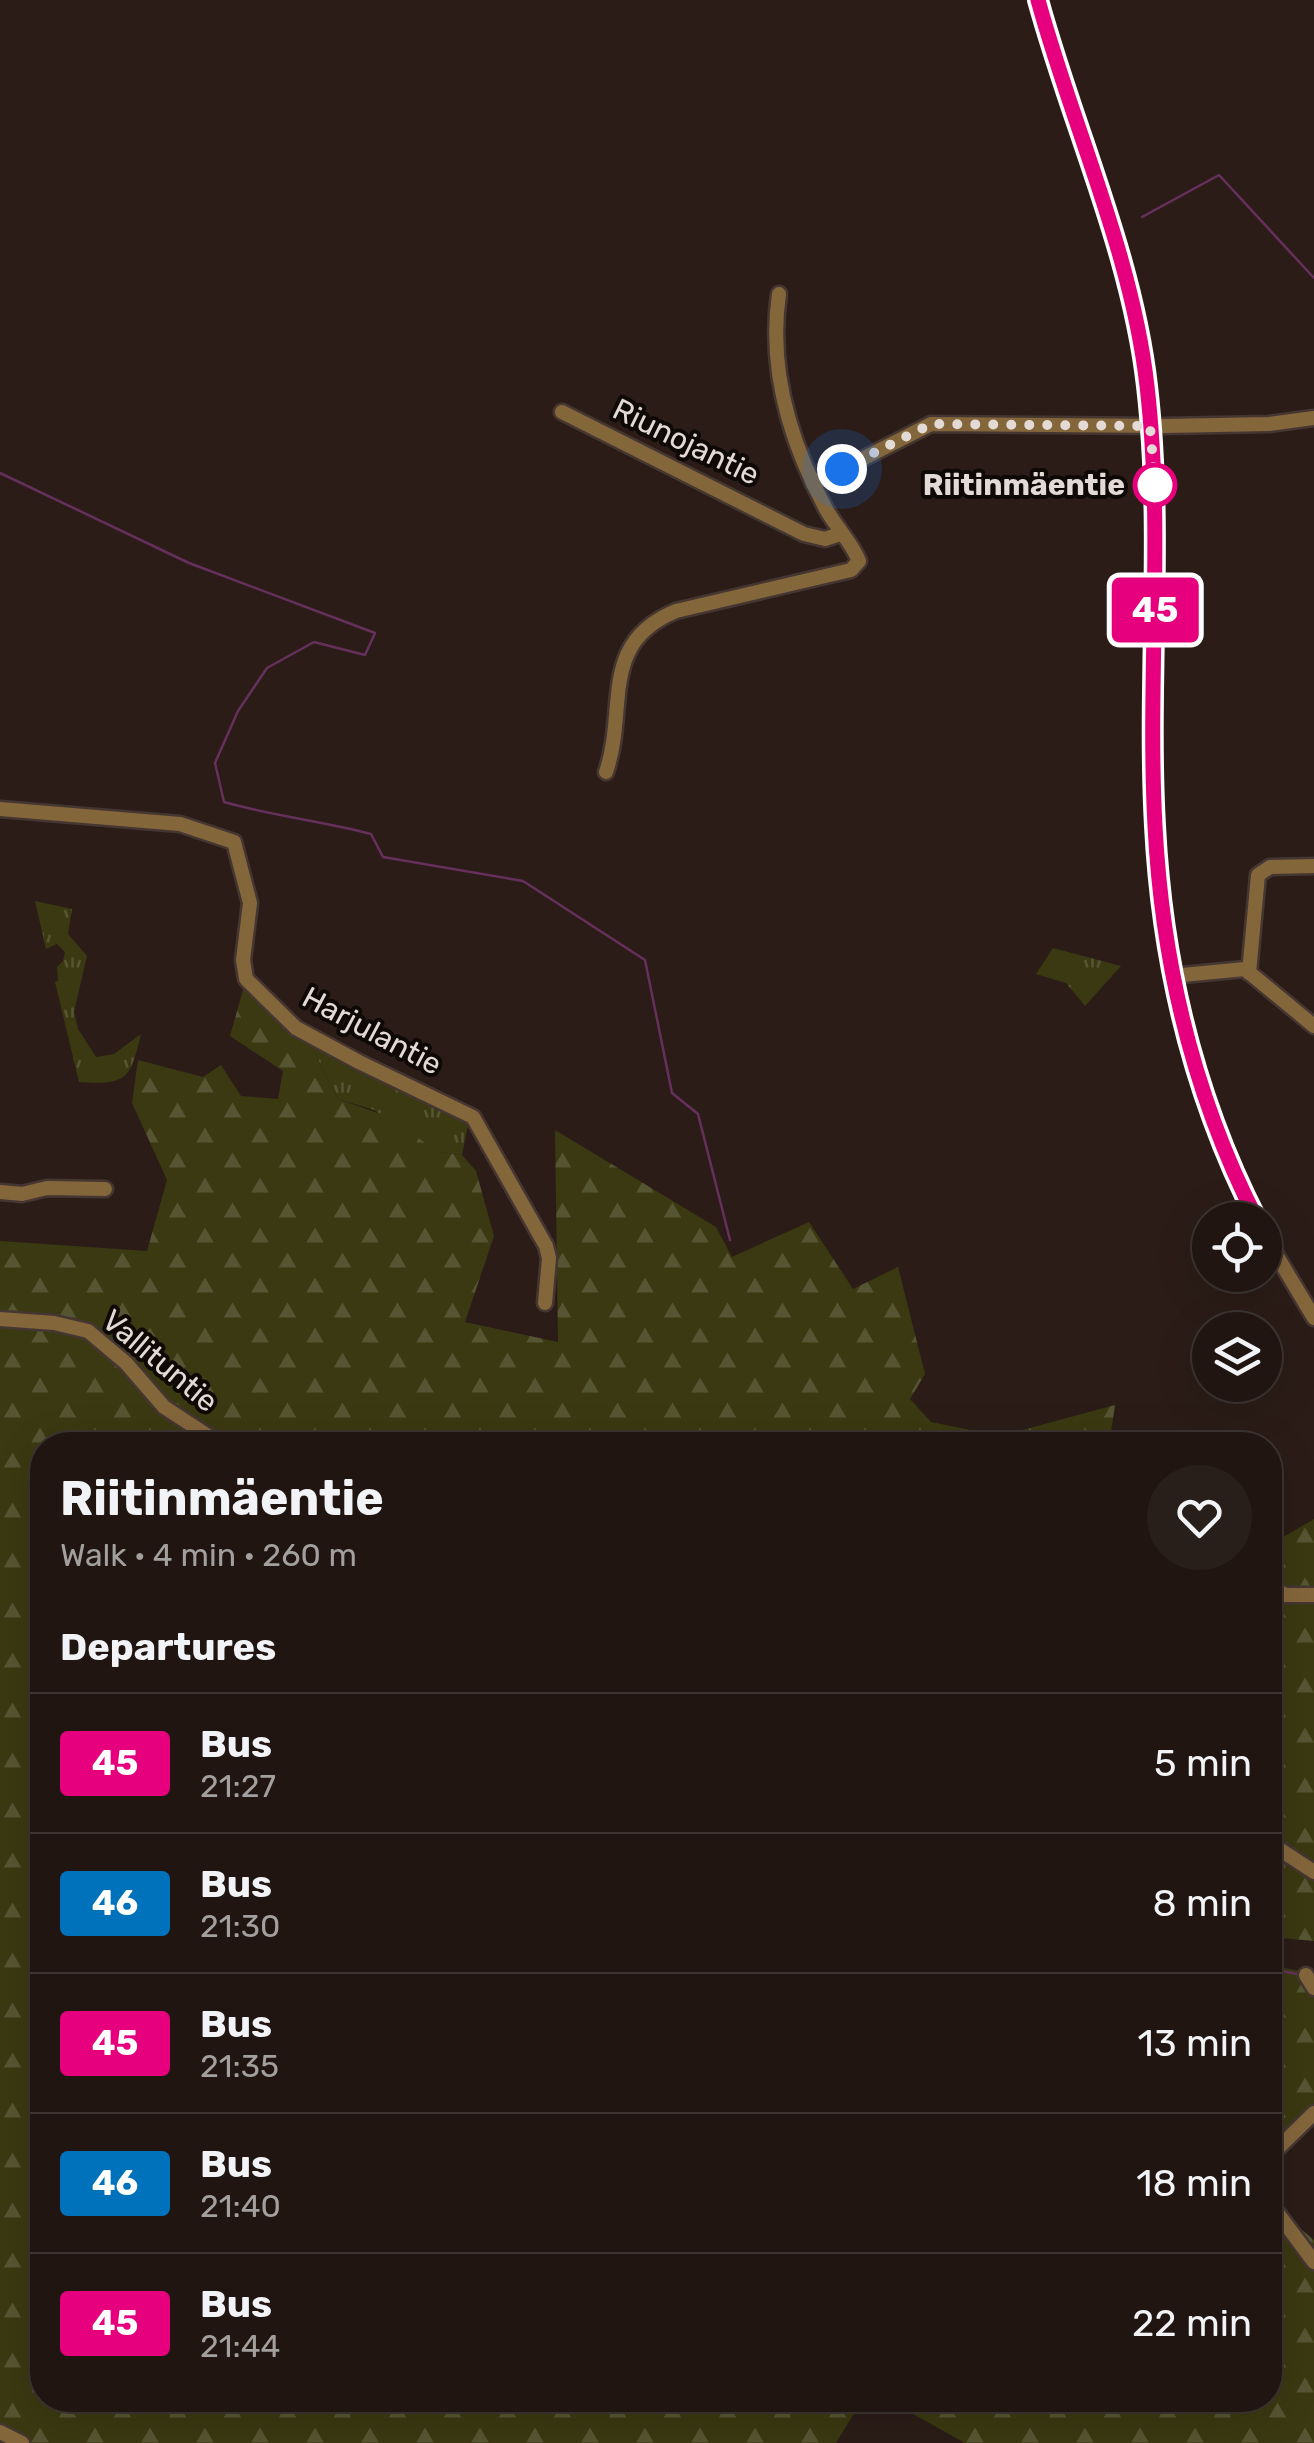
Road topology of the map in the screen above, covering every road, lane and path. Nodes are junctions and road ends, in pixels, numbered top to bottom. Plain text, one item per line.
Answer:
1 (1038, 0) edge
2 (779, 294) dead end
3 (562, 412) dead end
4 (1314, 418) edge
5 (1150, 426) junction
6 (813, 484) junction
7 (840, 534) junction
8 (606, 772) dead end
9 (0, 810) edge
10 (1314, 866) edge
11 (1249, 973) junction
12 (1172, 976) junction
13 (1314, 1026) edge
14 (105, 1189) dead end
15 (0, 1192) edge
16 (1249, 1202) edge
17 (1282, 1264) edge
18 (544, 1303) dead end
19 (1314, 1318) edge
20 (0, 1319) edge
21 (202, 1432) edge
22 (1282, 1592) edge
23 (1314, 1595) edge
24 (1282, 1851) edge
25 (1314, 1872) edge
26 (1314, 2113) edge
27 (1282, 2144) edge
28 (1282, 2219) edge
29 (1314, 2262) edge
30 (0, 2432) edge
31 (22, 2443) edge

1 - 5 street
2 - 6 street
3 - 7 street, Riunojantie
4 - 5 street
5 - 6 street
5 - 12 street
6 - 7 street
7 - 8 street
9 - 18 street, Harjulantie
10 - 11 street
11 - 12 street
11 - 13 street
12 - 16 street
14 - 15 street
17 - 19 street
20 - 21 street, Vallituntie
22 - 23 street
24 - 25 street
26 - 27 street
28 - 29 street
30 - 31 street

